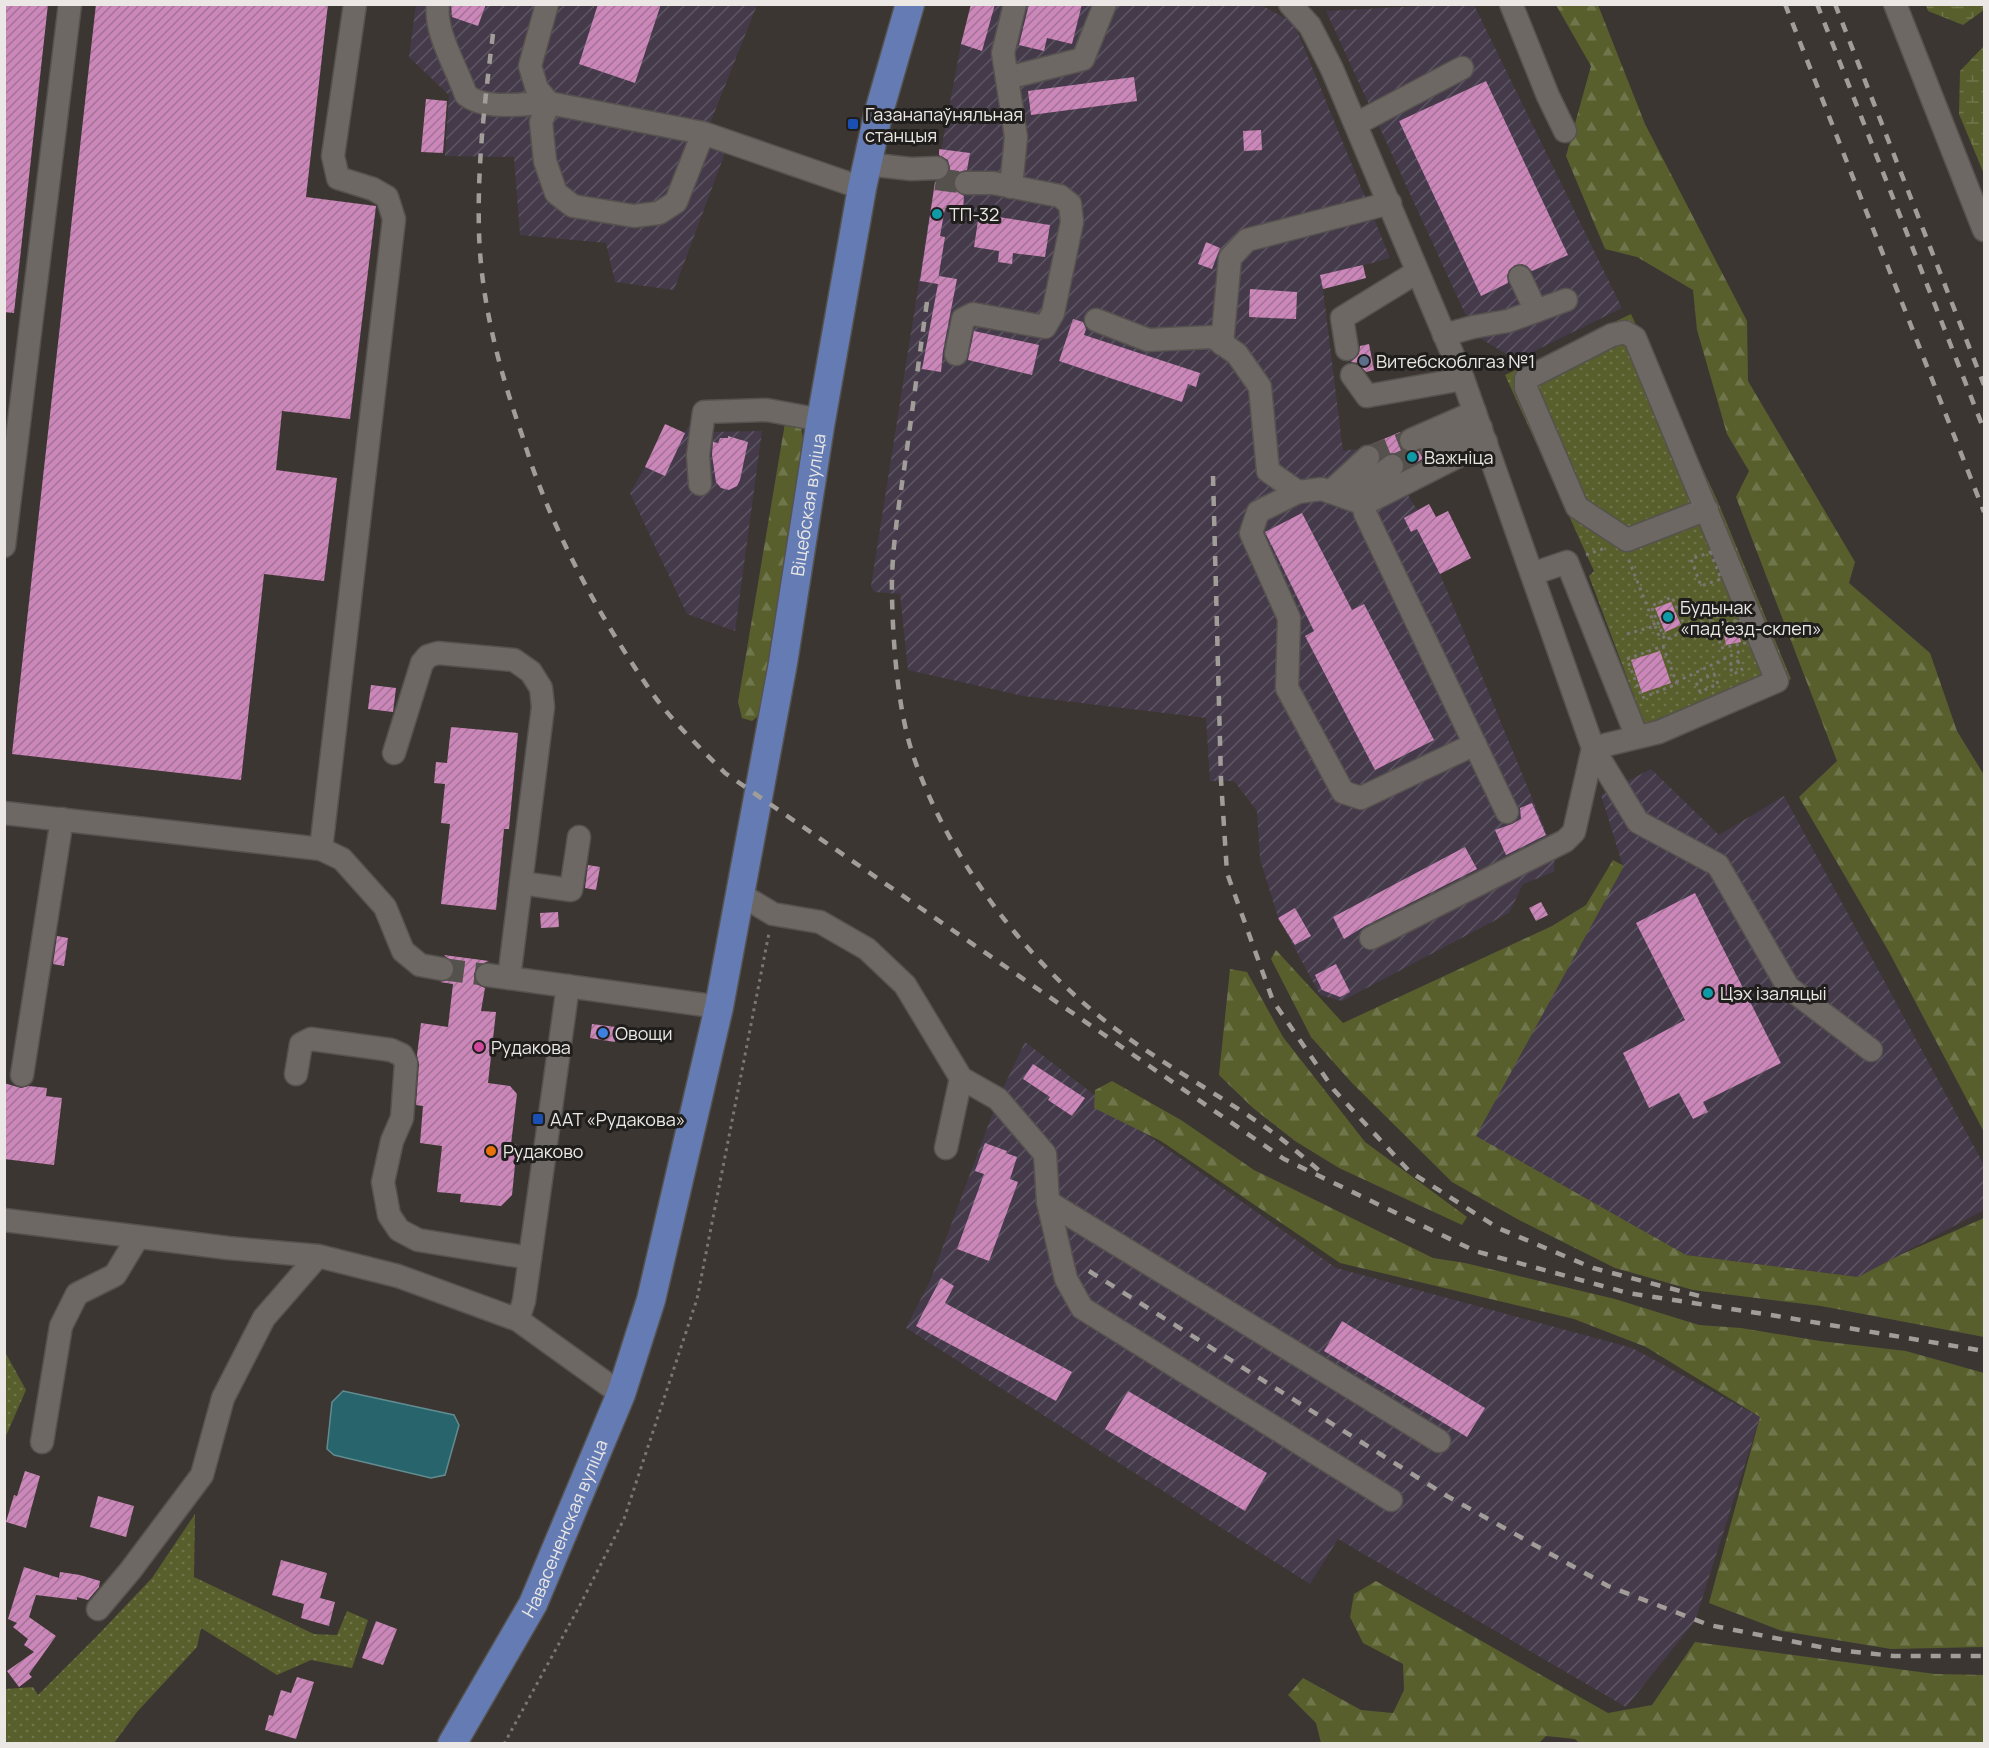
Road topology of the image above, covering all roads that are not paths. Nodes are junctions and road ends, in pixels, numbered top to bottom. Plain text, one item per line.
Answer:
1 (70, 4) edge
2 (355, 4) edge
3 (438, 4) edge
4 (547, 4) edge
5 (910, 4) edge
6 (1015, 4) edge
7 (1105, 4) edge
8 (1511, 4) edge
9 (1895, 4) edge
10 (1296, 6) edge
11 (1462, 68) dead end
12 (1007, 78) junction
13 (549, 103) junction
14 (1356, 124) junction
15 (1565, 131) dead end
16 (703, 133) junction
17 (936, 174) tunnel mouth
18 (864, 176) junction
19 (967, 177) tunnel mouth
20 (1002, 185) junction
21 (1390, 203) junction
22 (1984, 230) edge
23 (1417, 272) junction
24 (1520, 277) dead end
25 (1566, 300) dead end
26 (1536, 311) junction
27 (1096, 320) dead end
28 (1444, 335) junction
29 (1222, 344) junction
30 (1347, 349) dead end
31 (956, 354) dead end
32 (1352, 375) dead end
33 (1463, 379) junction
34 (821, 420) junction
35 (1481, 427) junction
36 (1411, 440) tunnel mouth
37 (1432, 449) tunnel mouth
38 (1368, 457) tunnel mouth
39 (1392, 466) tunnel mouth
40 (700, 484) dead end
41 (1298, 492) junction
42 (1348, 498) junction
43 (1707, 508) junction
44 (4, 546) edge
45 (1532, 573) junction
46 (1637, 737) junction
47 (1475, 744) junction
48 (1593, 748) junction
49 (394, 753) dead end
50 (1507, 812) dead end
51 (4, 813) edge
52 (62, 819) junction
53 (579, 837) dead end
54 (321, 849) junction
55 (521, 883) junction
56 (740, 894) junction
57 (1371, 939) dead end
58 (442, 969) tunnel mouth
59 (487, 975) tunnel mouth
60 (509, 978) junction
61 (568, 986) junction
62 (719, 1007) junction
63 (1871, 1050) dead end
64 (296, 1074) dead end
65 (22, 1075) dead end
66 (961, 1078) junction
67 (946, 1148) dead end
68 (1048, 1202) junction
69 (4, 1220) edge
70 (138, 1237) junction
71 (318, 1256) junction
72 (530, 1258) junction
73 (651, 1300) joint
74 (518, 1320) junction
75 (621, 1394) junction
76 (1439, 1440) dead end
77 (42, 1442) dead end
78 (1391, 1500) dead end
79 (98, 1609) dead end
80 (452, 1743) edge

1 - 44 street
2 - 54 street
3 - 13 street
4 - 13 street
5 - 18 main road, Віцебская вуліца
6 - 12 street
7 - 12 street
8 - 15 street
9 - 22 street
10 - 14 street
11 - 14 street
12 - 20 street
13 - 16 street
13 - 16 street
14 - 21 street
16 - 18 street
17 - 18 street
18 - 34 main road, Віцебская вуліца
19 - 20 street
20 - 31 street
21 - 23 street
21 - 29 street
23 - 28 street
23 - 30 street
24 - 26 street
25 - 26 street
26 - 28 street
27 - 29 street
28 - 33 street
29 - 41 street
32 - 33 street
33 - 35 street
34 - 40 street
34 - 56 main road, Віцебская вуліца
35 - 36 street
35 - 37 street
35 - 42 street
35 - 45 street
38 - 42 street
39 - 42 street
41 - 42 street
41 - 47 street
42 - 47 street
43 - 43 street
43 - 46 street
45 - 46 street
45 - 48 street
46 - 48 street
47 - 50 street
48 - 57 street
48 - 63 street
49 - 55 street
51 - 52 street
52 - 54 street
52 - 65 street
53 - 55 street
54 - 58 street
55 - 60 street
56 - 62 main road, Віцебская вуліца
56 - 66 street
59 - 60 street
60 - 61 street
61 - 62 street
61 - 72 street
62 - 73 main road, Віцебская вуліца
64 - 72 street
66 - 67 street
66 - 68 street
68 - 76 street
68 - 78 street
69 - 70 street
70 - 71 street
70 - 77 street
71 - 74 street
71 - 79 street
72 - 74 street
73 - 75 main road, Навасененская вуліца
74 - 75 street
75 - 80 main road, Навасененская вуліца

